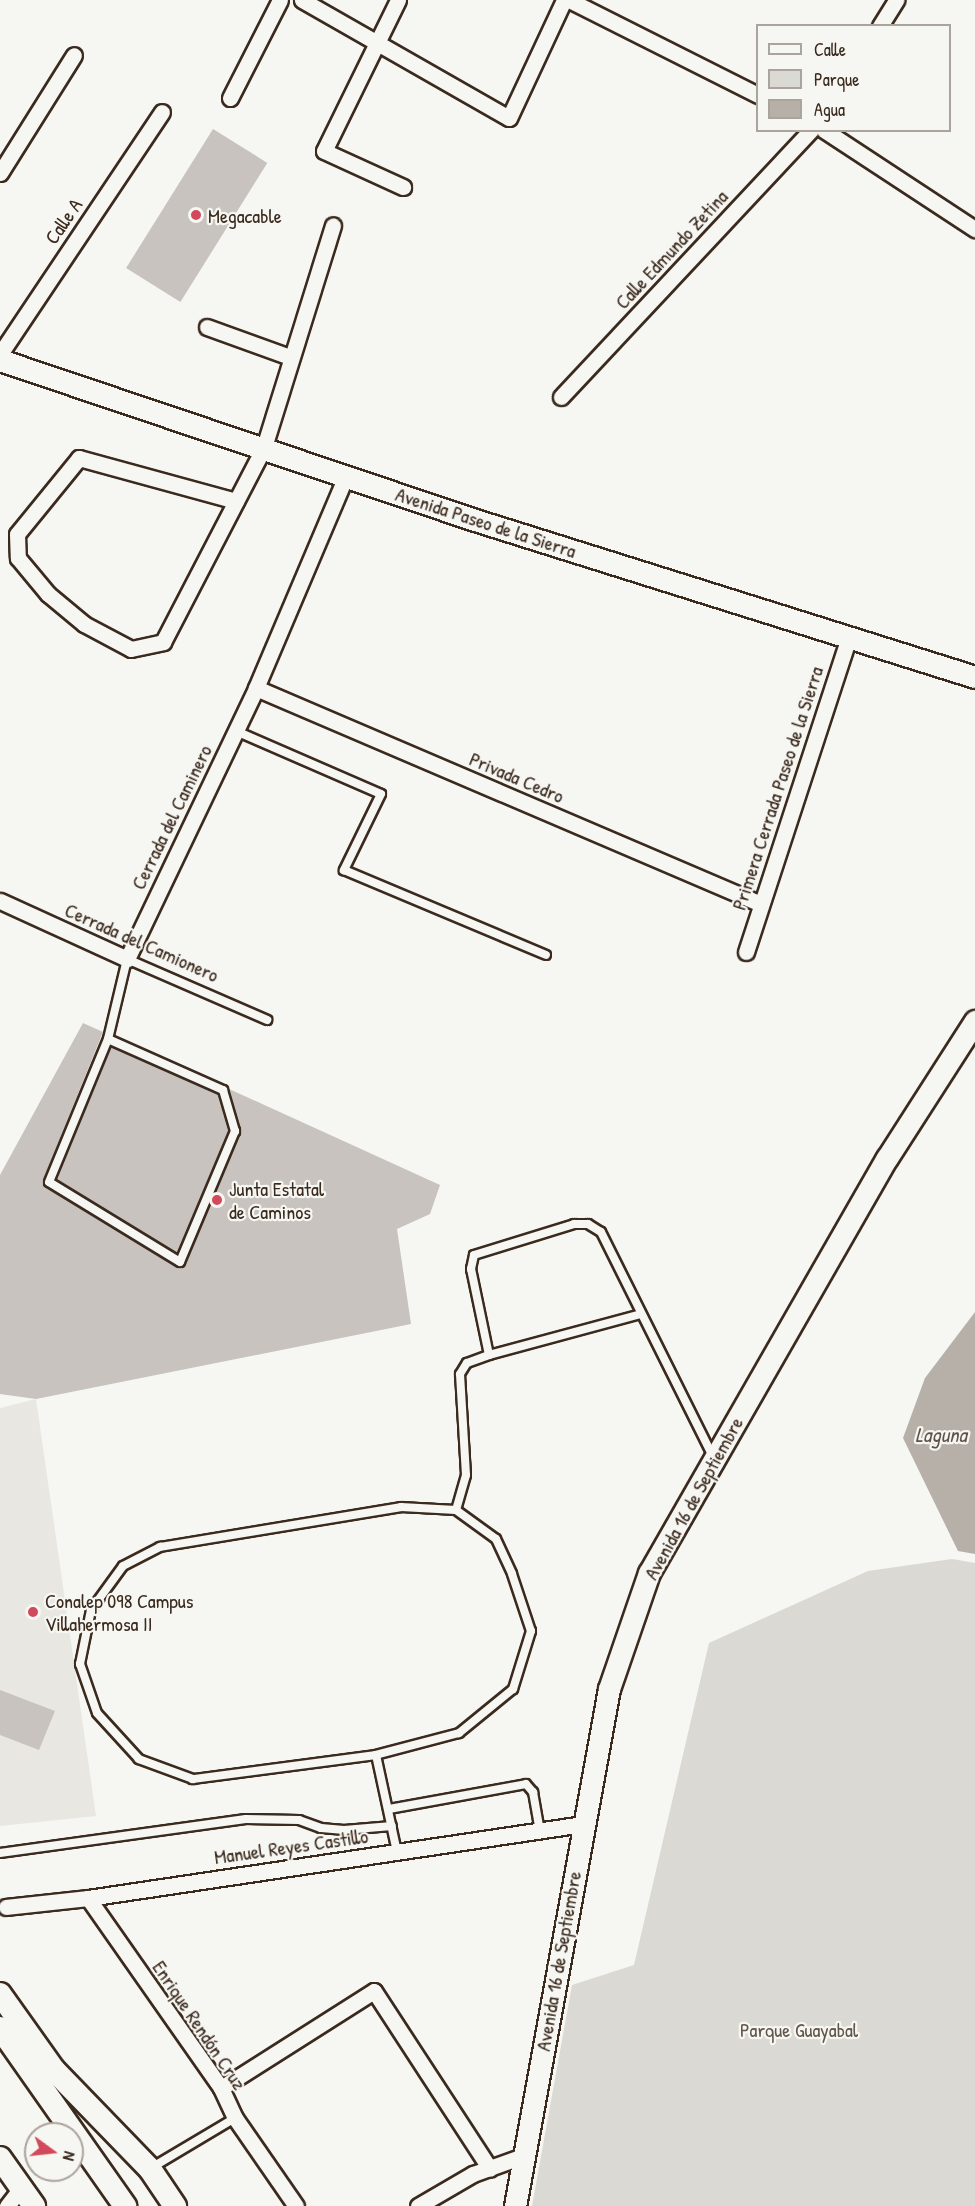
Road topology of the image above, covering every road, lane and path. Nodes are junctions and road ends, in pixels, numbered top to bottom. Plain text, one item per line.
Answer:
1 (280, 0) edge
2 (302, 0) edge
3 (398, 0) edge
4 (564, 0) edge
5 (569, 0) edge
6 (896, 0) edge
7 (880, 24) edge
8 (375, 44) junction
9 (74, 55) dead end
10 (756, 94) edge
11 (230, 98) dead end
12 (162, 112) dead end
13 (809, 132) edge
14 (827, 132) edge
15 (0, 173) edge
16 (403, 187) dead end
17 (333, 226) dead end
18 (975, 229) edge
19 (207, 327) dead end
20 (0, 354) edge
21 (290, 357) junction
22 (0, 360) edge
23 (561, 397) dead end
24 (264, 447) junction
25 (346, 476) junction
26 (236, 501) junction
27 (849, 636) junction
28 (975, 677) edge
29 (256, 688) junction
30 (236, 731) junction
31 (0, 901) edge
32 (761, 904) junction
33 (746, 952) dead end
34 (546, 955) dead end
35 (127, 959) junction
36 (267, 1020) dead end
37 (975, 1021) edge
38 (108, 1039) junction
39 (641, 1314) junction
40 (489, 1355) junction
41 (714, 1459) junction
42 (456, 1510) junction
43 (376, 1755) junction
44 (389, 1809) junction
45 (582, 1824) junction
46 (392, 1826) junction
47 (540, 1830) junction
48 (397, 1852) junction
49 (0, 1853) edge
50 (88, 1898) junction
51 (6, 1907) dead end
52 (0, 1994) edge
53 (0, 2028) edge
54 (221, 2088) junction
55 (235, 2118) junction
56 (523, 2156) junction
57 (0, 2158) edge
58 (150, 2169) junction
59 (490, 2169) junction
60 (21, 2188) junction
61 (170, 2201) edge
62 (7, 2206) edge
63 (34, 2206) edge
64 (125, 2206) edge
65 (296, 2206) edge
66 (418, 2206) edge
67 (515, 2206) edge

1 - 11 street
2 - 8 street
3 - 8 street
4 - 8 street
5 - 10 street
6 - 7 street
8 - 16 street
9 - 15 street
12 - 20 street, Calle A
13 - 23 street, Calle Edmundo Zetina
14 - 18 street
17 - 21 street
19 - 21 street
21 - 24 street
22 - 24 main road, Avenida Paseo de la Sierra
24 - 25 main road, Avenida Paseo de la Sierra
24 - 26 street
25 - 27 main road, Avenida Paseo de la Sierra
25 - 29 street, Cerrada del Caminero
26 - 26 street
27 - 28 main road, Avenida Paseo de la Sierra
27 - 32 street, Primera Cerrada Paseo de la Sierra
29 - 30 street, Cerrada del Caminero
29 - 32 street, Privada Cedro
30 - 34 lane
30 - 35 street, Cerrada del Caminero
31 - 35 street, Cerrada del Camionero
32 - 33 street, Primera Cerrada Paseo de la Sierra
35 - 36 lane, Cerrada del Camionero
35 - 38 lane, Cerrada del Caminero
37 - 41 main road, Avenida 16 de Septiembre
38 - 38 lane, Cerrada del Caminero
39 - 40 lane
39 - 40 lane
39 - 41 lane
40 - 42 lane
41 - 45 main road, Avenida 16 de Septiembre
42 - 43 lane
42 - 43 lane
43 - 44 lane
44 - 46 lane
44 - 47 lane
45 - 47 street, Manuel Reyes Castillo
45 - 56 main road, Avenida 16 de Septiembre
46 - 48 lane
46 - 49 lane
47 - 48 street, Manuel Reyes Castillo
48 - 50 street, Manuel Reyes Castillo
50 - 51 street, Manuel Reyes Castillo
50 - 54 street, Enrique Rendón Cruz
52 - 58 main road
53 - 64 main road
54 - 55 street, Enrique Rendón Cruz
54 - 59 street
55 - 58 lane
55 - 65 street, Enrique Rendón Cruz
56 - 59 street
56 - 67 main road, Avenida 16 de Septiembre
57 - 60 main road
58 - 61 main road
59 - 66 street
60 - 62 street
60 - 63 main road

